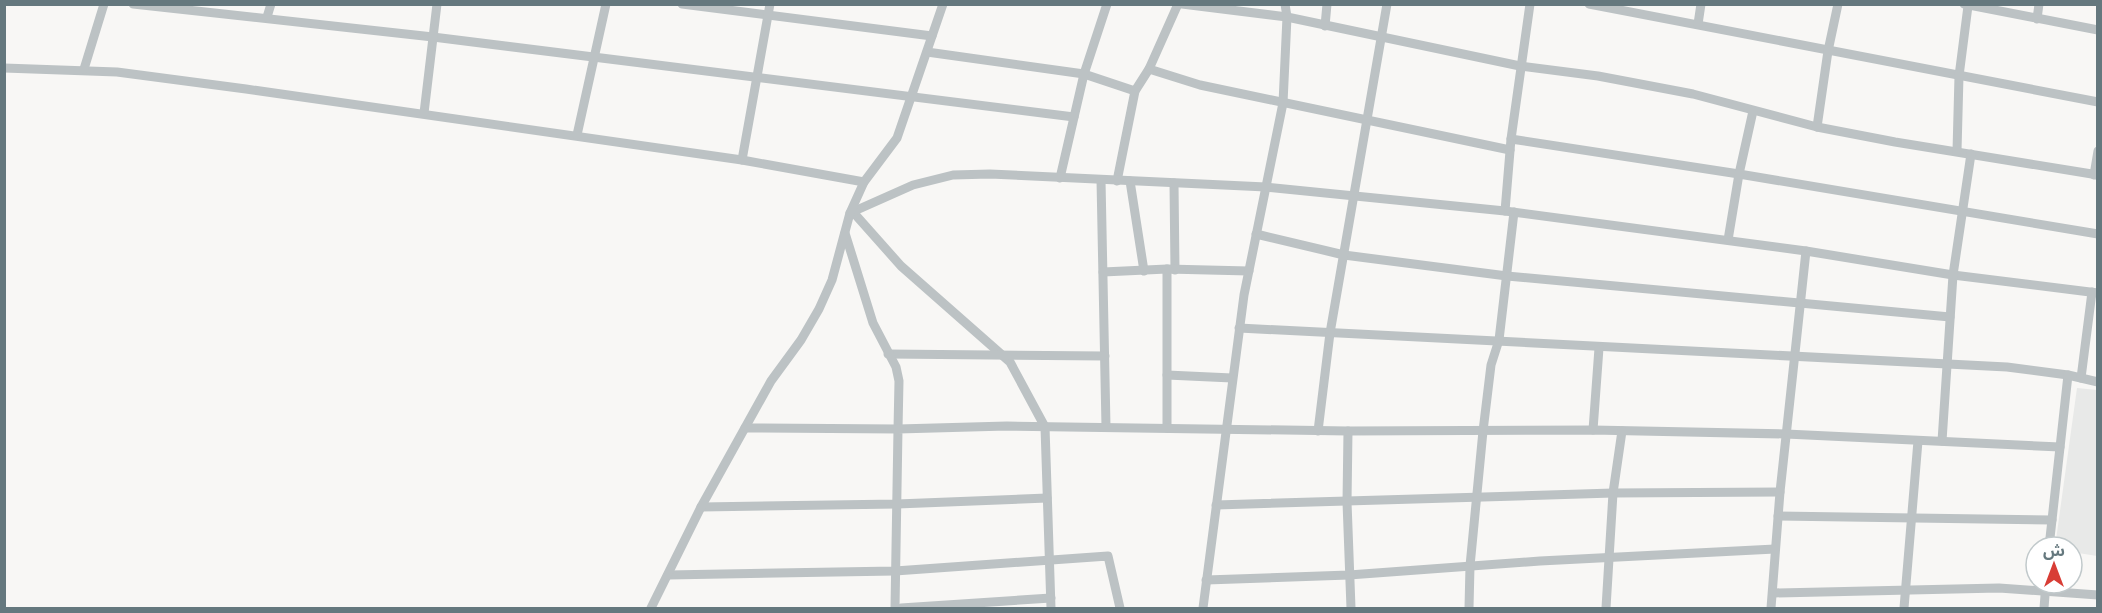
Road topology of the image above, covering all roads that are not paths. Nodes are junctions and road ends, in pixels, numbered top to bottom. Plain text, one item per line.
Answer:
1 (104, 4) edge
2 (133, 4) edge
3 (271, 4) edge
4 (437, 4) edge
5 (606, 4) edge
6 (682, 4) edge
7 (770, 4) edge
8 (943, 4) edge
9 (1107, 4) edge
10 (1180, 4) edge
11 (1285, 4) edge
12 (1327, 4) edge
13 (1387, 4) edge
14 (1530, 4) edge
15 (1589, 4) edge
16 (1701, 4) edge
17 (1838, 4) edge
18 (2039, 4) edge
19 (1966, 5) edge
20 (769, 16) junction
21 (267, 17) junction
22 (1287, 17) junction
23 (2037, 18) junction
24 (1698, 24) junction
25 (1325, 27) junction
26 (2097, 30) edge
27 (932, 36) junction
28 (433, 37) junction
29 (1382, 39) junction
30 (1828, 51) junction
31 (927, 52) junction
32 (596, 57) junction
33 (1520, 66) junction
34 (4, 68) edge
35 (84, 69) junction
36 (1149, 69) junction
37 (1084, 74) junction
38 (757, 76) junction
39 (1959, 76) junction
40 (1135, 91) junction
41 (912, 96) junction
42 (2097, 102) edge
43 (1283, 103) junction
44 (1753, 111) junction
45 (424, 113) junction
46 (1074, 117) junction
47 (1367, 122) junction
48 (1817, 127) junction
49 (577, 135) junction
50 (1511, 139) junction
51 (1510, 150) junction
52 (1957, 151) junction
53 (2097, 151) edge
54 (1971, 154) junction
55 (742, 160) junction
56 (1739, 174) junction
57 (2096, 175) edge
58 (1060, 178) junction
59 (1101, 180) junction
60 (1118, 181) junction
61 (1130, 181) junction
62 (864, 182) junction
63 (1174, 183) junction
64 (1266, 187) junction
65 (1354, 197) junction
66 (851, 212) junction
67 (1510, 212) junction
68 (1962, 213) junction
69 (844, 233) junction
70 (1256, 234) junction
71 (2097, 234) edge
72 (1728, 240) junction
73 (1806, 251) junction
74 (1344, 255) junction
75 (1144, 270) junction
76 (1171, 270) junction
77 (1249, 271) junction
78 (1103, 272) junction
79 (1953, 275) junction
80 (1507, 276) junction
81 (2095, 292) edge
82 (1800, 301) junction
83 (1950, 317) junction
84 (1239, 328) junction
85 (1330, 333) junction
86 (1499, 340) junction
87 (1599, 348) junction
88 (888, 354) junction
89 (1002, 354) junction
90 (1105, 356) junction
91 (1795, 356) junction
92 (1947, 366) junction
93 (1167, 375) junction
94 (2068, 375) junction
95 (1232, 378) junction
96 (2081, 378) junction
97 (2097, 382) edge
98 (1045, 427) junction
99 (1106, 427) junction
100 (745, 429) junction
101 (898, 429) junction
102 (1167, 429) junction
103 (1225, 430) junction
104 (1593, 430) junction
105 (1318, 431) junction
106 (1348, 431) junction
107 (1483, 431) junction
108 (1622, 431) junction
109 (1786, 434) junction
110 (1918, 441) junction
111 (1942, 441) junction
112 (2060, 447) junction
113 (1780, 492) junction
114 (1613, 493) junction
115 (1478, 496) junction
116 (1047, 498) junction
117 (1347, 502) junction
118 (897, 504) junction
119 (1216, 505) junction
120 (701, 507) junction
121 (1778, 516) junction
122 (1912, 518) junction
123 (2052, 520) junction
124 (2050, 535) edge
125 (1775, 549) junction
126 (1607, 559) junction
127 (1049, 562) junction
128 (1470, 566) junction
129 (895, 571) junction
130 (668, 575) junction
131 (1349, 575) junction
132 (1206, 580) junction
133 (2024, 588) edge
134 (1906, 590) junction
135 (1773, 593) junction
136 (1051, 603) edge
137 (651, 609) edge
138 (895, 609) edge
139 (901, 609) edge
140 (1120, 609) edge
141 (1203, 609) edge
142 (1351, 609) edge
143 (1469, 609) edge
144 (1606, 609) edge
145 (1771, 609) edge
146 (1904, 609) edge

1 - 35 street
2 - 21 street
3 - 21 street
4 - 28 street
5 - 32 street
6 - 20 street
7 - 20 street
8 - 27 street
9 - 37 street
10 - 22 street
10 - 36 street
11 - 22 street
12 - 25 street
13 - 29 street
14 - 33 street
15 - 24 street
16 - 24 street
17 - 30 street
18 - 23 street
19 - 23 street
19 - 39 street
20 - 27 street
20 - 38 street
21 - 28 street
22 - 25 street
22 - 43 street
23 - 26 street
24 - 30 street
25 - 29 street
27 - 31 street
28 - 32 street
28 - 45 street
29 - 33 street
29 - 47 street
30 - 39 street
30 - 48 street
31 - 37 street
31 - 41 street
32 - 38 street
32 - 49 street
33 - 44 street
33 - 50 street
34 - 35 street
35 - 45 street
36 - 40 street
36 - 43 street
37 - 40 street
37 - 46 street
38 - 41 street
38 - 55 street
39 - 42 street
39 - 52 street
40 - 60 street
41 - 46 street
41 - 62 street
43 - 47 street
43 - 64 street
44 - 48 street
44 - 56 street
45 - 49 street
46 - 58 street
47 - 51 street
47 - 65 street
48 - 52 street
49 - 55 street
50 - 51 street
50 - 56 street
51 - 67 street
52 - 54 street
53 - 57 street
54 - 57 street
54 - 68 street
55 - 62 street
56 - 68 street
56 - 72 street
58 - 59 street
58 - 66 street
59 - 60 street
59 - 78 street
60 - 61 street
61 - 63 street
61 - 75 street
62 - 66 street
63 - 64 street
63 - 76 street
64 - 65 street
64 - 70 street
65 - 67 street
65 - 74 street
66 - 69 street
66 - 89 street
67 - 72 street
67 - 80 street
68 - 71 street
68 - 79 street
69 - 88 street
69 - 100 street
70 - 74 street
70 - 77 street
72 - 73 street
73 - 79 street
73 - 82 street
74 - 80 street
74 - 85 street
75 - 76 street
75 - 78 street
76 - 77 street
76 - 93 street
77 - 84 street
78 - 90 street
79 - 81 street
79 - 83 street
80 - 82 street
80 - 86 street
81 - 96 street
82 - 83 street
82 - 91 street
83 - 92 street
84 - 85 street
84 - 95 street
85 - 86 street
85 - 105 street
86 - 87 street
86 - 107 street
87 - 91 street
87 - 104 street
88 - 89 street
88 - 101 street
89 - 90 street
89 - 98 street
90 - 99 street
91 - 92 street
91 - 109 street
92 - 94 street
92 - 111 street
93 - 95 street
93 - 102 street
94 - 96 street
94 - 112 street
95 - 103 street
96 - 97 street
98 - 99 street
98 - 101 street
98 - 116 street
99 - 102 street
100 - 101 street
100 - 120 street
101 - 118 street
102 - 103 street
103 - 105 street
103 - 119 street
104 - 107 street
104 - 108 street
105 - 106 street
106 - 107 street
106 - 117 street
107 - 115 street
108 - 109 street
108 - 114 street
109 - 110 street
109 - 113 street
110 - 111 street
110 - 122 street
111 - 112 street
112 - 123 street
113 - 114 street
113 - 121 street
114 - 115 street
114 - 126 street
115 - 117 street
115 - 128 street
116 - 118 street
116 - 127 street
117 - 119 street
117 - 131 street
118 - 120 street
118 - 129 street
119 - 132 street
120 - 130 street
121 - 122 street
121 - 125 street
122 - 123 street
122 - 134 street
123 - 124 street
125 - 126 street
125 - 135 street
126 - 128 street
126 - 144 street
127 - 129 street
127 - 136 street
127 - 140 street
128 - 131 street
128 - 143 street
129 - 130 street
129 - 138 street
130 - 137 street
131 - 132 street
131 - 142 street
132 - 141 street
133 - 134 street
134 - 135 street
134 - 146 street
135 - 145 street
136 - 139 street

